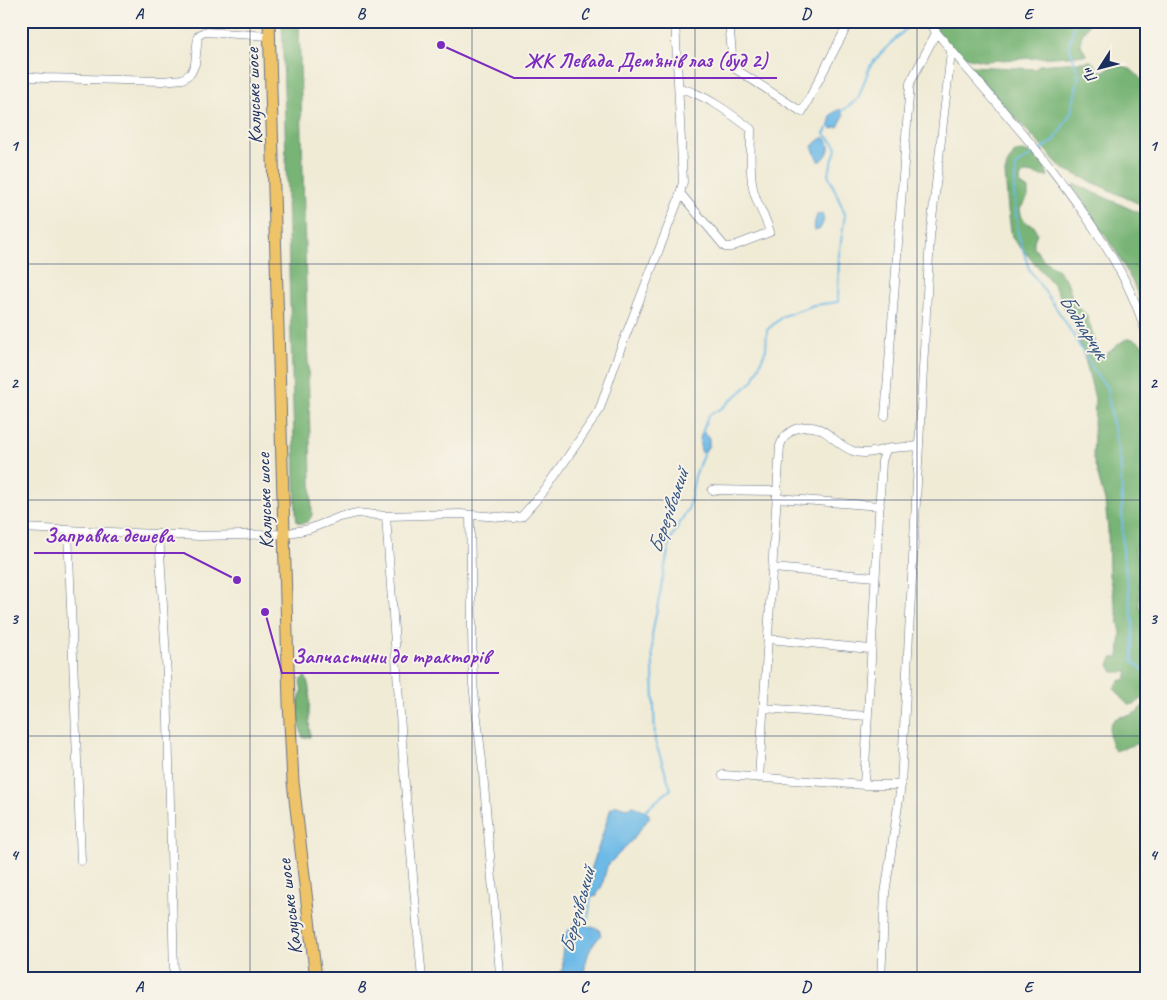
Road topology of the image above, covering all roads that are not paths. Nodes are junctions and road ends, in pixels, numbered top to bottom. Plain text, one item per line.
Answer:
1 (269, 21) edge
2 (675, 21) edge
3 (729, 21) edge
4 (851, 21) edge
5 (927, 21) edge
6 (936, 33) junction
7 (270, 36) junction
8 (951, 52) junction
9 (21, 76) edge
10 (679, 88) junction
11 (680, 193) junction
12 (1146, 332) edge
13 (885, 416) dead end
14 (919, 446) junction
15 (886, 450) junction
16 (712, 490) dead end
17 (778, 495) junction
18 (880, 506) junction
19 (470, 515) junction
20 (386, 516) junction
21 (21, 528) edge
22 (68, 530) junction
23 (159, 534) junction
24 (284, 534) junction
25 (774, 568) junction
26 (875, 577) junction
27 (769, 639) junction
28 (870, 649) junction
29 (764, 708) junction
30 (867, 716) junction
31 (723, 775) dead end
32 (759, 778) junction
33 (864, 785) junction
34 (901, 785) junction
35 (82, 861) dead end
36 (500, 974) dead end
37 (174, 976) dead end
38 (316, 979) edge
39 (422, 979) edge
40 (882, 979) edge

1 - 7 main road, Калуське шосе
2 - 10 street
3 - 4 street
5 - 6 street
6 - 8 street
6 - 13 street
7 - 9 street
7 - 24 main road, Калуське шосе
8 - 12 street
8 - 14 street
10 - 11 street
10 - 11 street
11 - 19 street
14 - 15 street
14 - 34 street
15 - 17 street
15 - 18 street
16 - 17 street
17 - 18 street
17 - 25 street
18 - 26 street
19 - 20 street
19 - 36 street
20 - 24 street
20 - 39 street
21 - 22 street
22 - 23 street
22 - 35 street
23 - 24 street
23 - 37 street
24 - 38 main road, Калуське шосе
25 - 26 street
25 - 27 street
26 - 28 street
27 - 28 street
27 - 29 street
28 - 30 street
29 - 30 street
29 - 32 street
30 - 33 street
31 - 32 street
32 - 33 street
33 - 34 street
34 - 40 street

